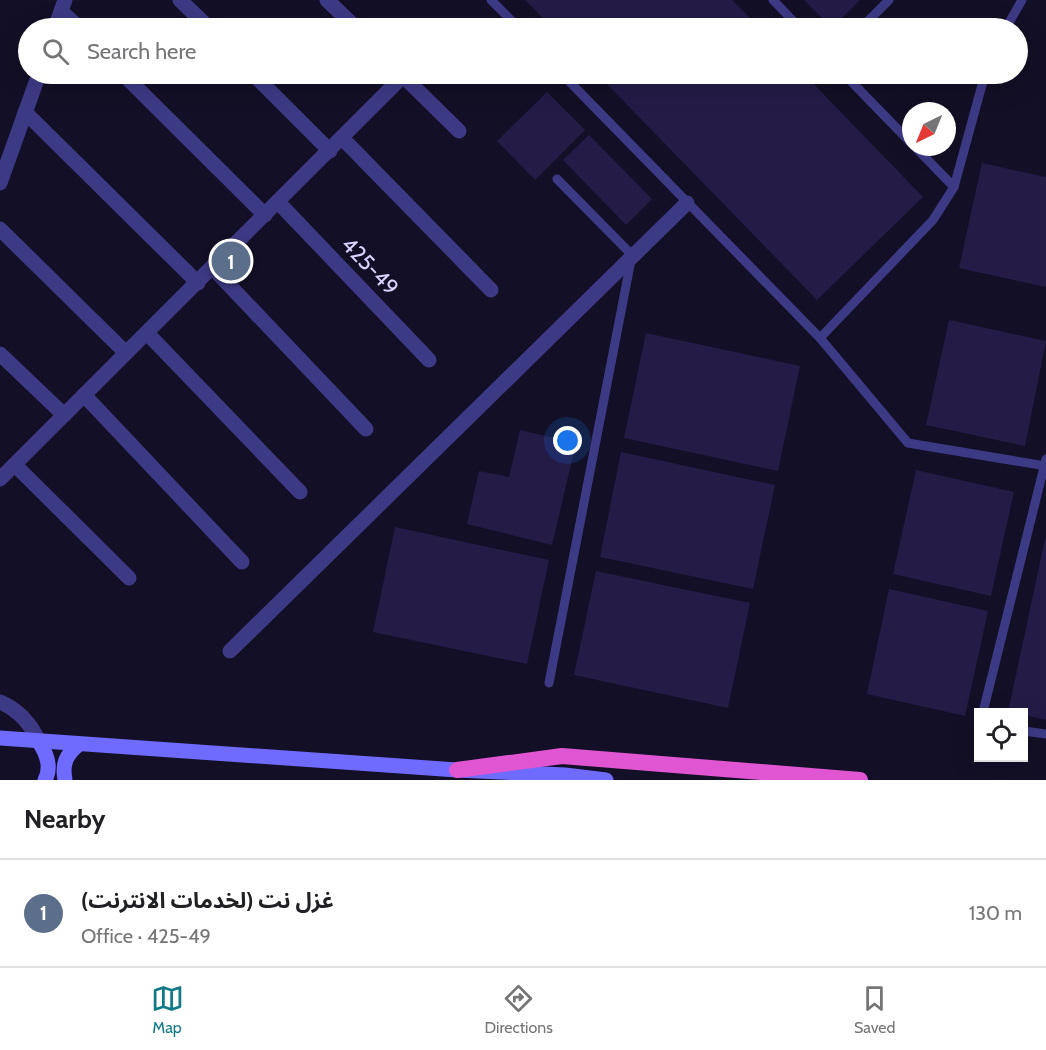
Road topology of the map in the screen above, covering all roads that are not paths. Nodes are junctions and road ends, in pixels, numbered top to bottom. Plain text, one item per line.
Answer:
1 (180, 0) edge
2 (327, 0) edge
3 (491, 0) edge
4 (773, 0) edge
5 (889, 0) edge
6 (1022, 0) edge
7 (199, 18) edge
8 (346, 18) edge
9 (509, 18) edge
10 (790, 18) edge
11 (871, 18) edge
12 (1012, 18) edge
13 (35, 84) edge
14 (133, 84) edge
15 (263, 84) edge
16 (393, 84) edge
17 (411, 84) edge
18 (572, 84) edge
19 (854, 84) edge
20 (982, 84) edge
21 (25, 112) junction
22 (459, 130) dead end
23 (902, 134) edge
24 (342, 138) junction
25 (330, 150) junction
26 (924, 156) edge
27 (557, 179) dead end
28 (0, 183) edge
29 (954, 187) junction
30 (278, 202) junction
31 (687, 203) junction
32 (265, 215) junction
33 (0, 229) edge
34 (632, 255) junction
35 (212, 267) junction
36 (198, 283) junction
37 (491, 290) dead end
38 (147, 333) junction
39 (820, 338) junction
40 (126, 353) junction
41 (0, 354) edge
42 (429, 360) dead end
43 (84, 395) junction
44 (64, 415) junction
45 (366, 429) dead end
46 (1045, 464) edge
47 (15, 465) junction
48 (0, 479) edge
49 (300, 492) dead end
50 (242, 562) dead end
51 (129, 578) dead end
52 (230, 651) dead end
53 (549, 683) dead end
54 (0, 702) edge
55 (983, 708) edge
56 (1028, 732) edge
57 (1046, 734) edge
58 (0, 738) edge
59 (39, 742) junction
60 (78, 745) junction
61 (456, 770) junction
62 (480, 776) edge
63 (45, 780) edge
64 (65, 780) edge
65 (606, 780) edge
66 (860, 780) edge

1 - 7 street
2 - 8 street
3 - 9 lane
4 - 10 lane
5 - 11 lane
6 - 12 lane
13 - 21 street
14 - 32 street
15 - 25 street
16 - 24 street
17 - 22 street
18 - 31 lane
19 - 23 lane
20 - 29 lane
21 - 28 street
21 - 36 street
24 - 25 street
24 - 37 street
25 - 30 street
26 - 29 lane
27 - 34 lane
29 - 39 lane
30 - 32 street
30 - 42 street, 425-49
31 - 34 street
31 - 39 lane
32 - 35 street
33 - 40 street
34 - 52 street
34 - 53 lane
35 - 36 street
35 - 45 street
36 - 38 street
38 - 40 street
38 - 49 street
39 - 46 lane
40 - 43 street
41 - 44 street
43 - 44 street
43 - 50 street
44 - 47 street
46 - 55 lane
47 - 48 street
47 - 51 street
54 - 59 street
56 - 57 lane
58 - 59 main road
59 - 60 main road
59 - 63 main road
60 - 61 main road
60 - 64 main road
61 - 62 main road
61 - 66 highway
62 - 65 main road

